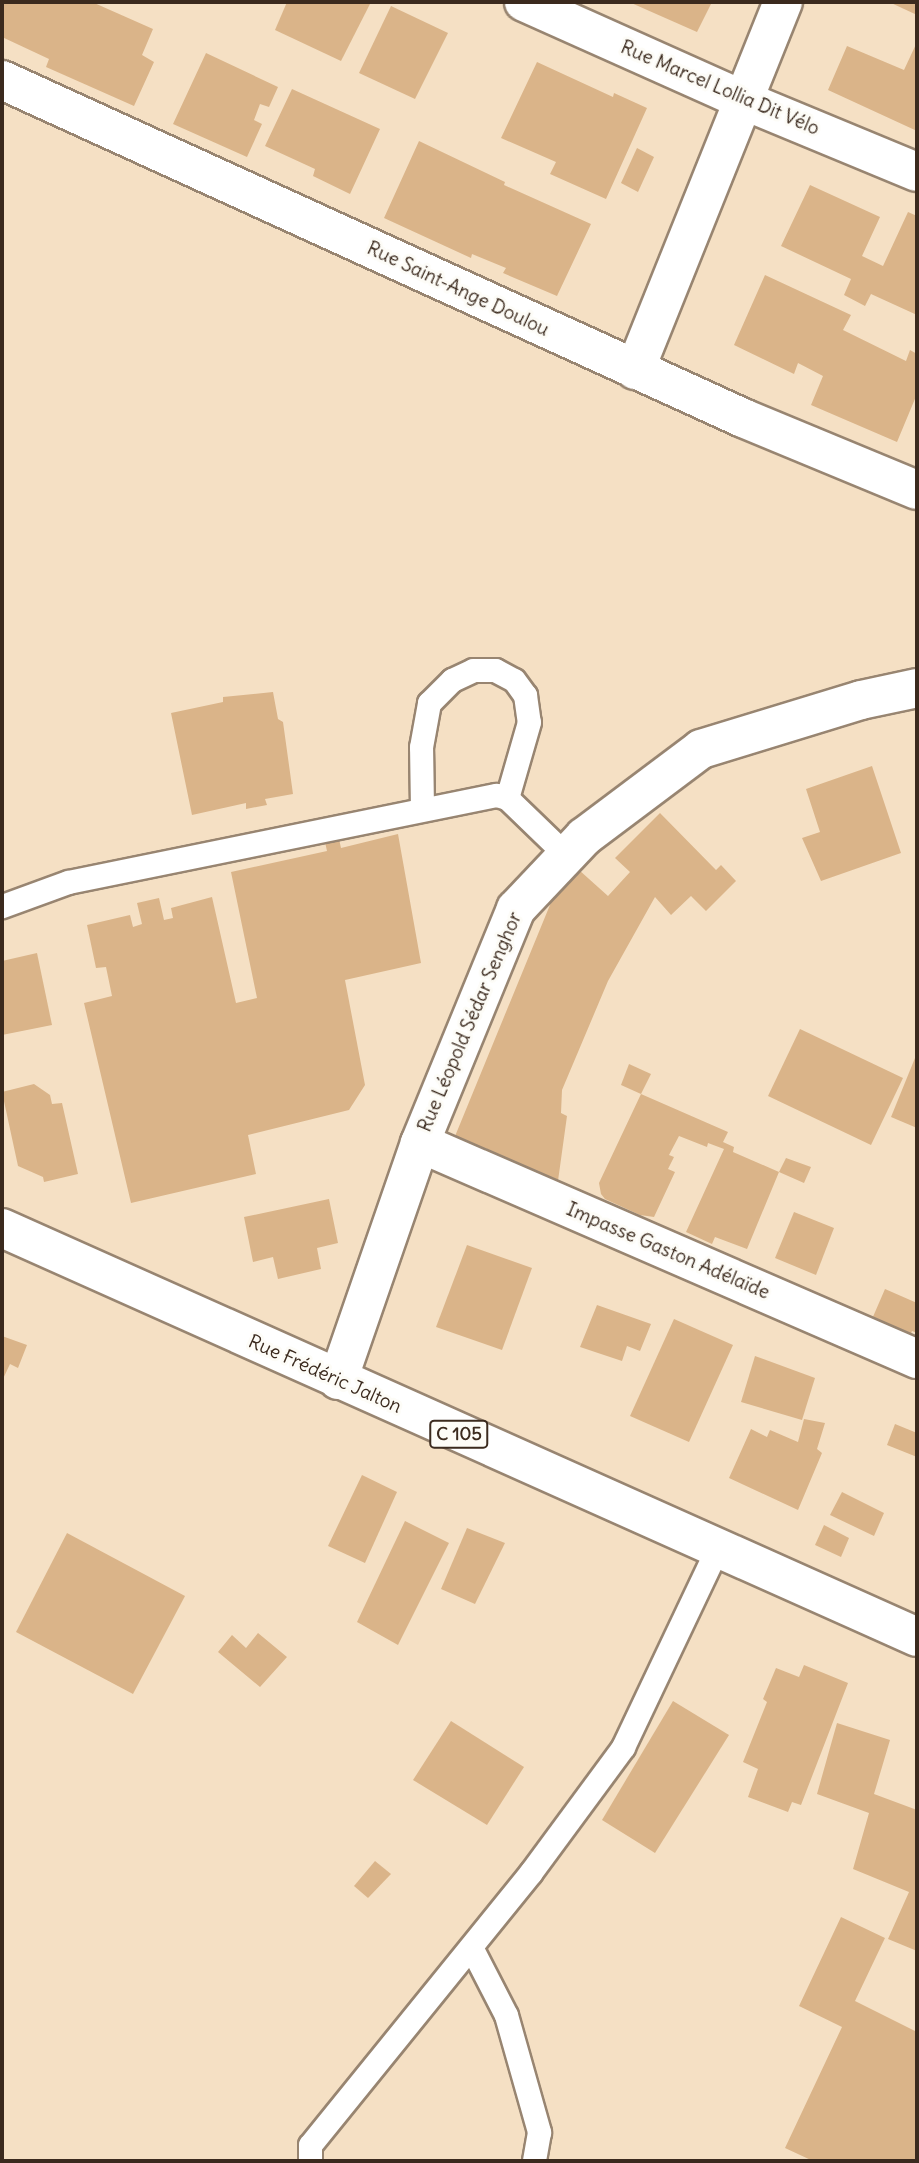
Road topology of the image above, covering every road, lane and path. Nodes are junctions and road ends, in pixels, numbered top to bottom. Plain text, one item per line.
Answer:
1 (524, 2) edge
2 (783, 2) edge
3 (2, 80) edge
4 (743, 100) junction
5 (917, 172) edge
6 (635, 369) junction
7 (917, 490) edge
8 (917, 688) edge
9 (508, 798) junction
10 (422, 808) junction
11 (566, 855) junction
12 (2, 906) edge
13 (420, 1143) junction
14 (2, 1228) edge
15 (917, 1359) edge
16 (338, 1380) junction
17 (717, 1549) junction
18 (917, 1637) edge
19 (471, 1947) junction
20 (310, 2161) edge
21 (534, 2161) edge

1 - 4 street, Rue Marcel Lollia Dit Vélo
2 - 4 street
3 - 6 street, Rue Saint-Ange Doulou
4 - 5 street, Rue Marcel Lollia Dit Vélo
4 - 6 street
6 - 7 street, Rue Saint-Ange Doulou
8 - 11 street, Rue Léopold Sédar Senghor
9 - 10 lane
9 - 10 lane
9 - 11 lane
10 - 12 lane
11 - 13 street, Rue Léopold Sédar Senghor
13 - 15 street, Impasse Gaston Adélaïde
13 - 16 street, Rue Léopold Sédar Senghor
14 - 16 street, Rue Frédéric Jalton / C 105
16 - 17 street, Rue Frédéric Jalton / C 105
17 - 18 street, Rue Frédéric Jalton / C 105
17 - 19 lane
19 - 20 lane
19 - 21 lane

